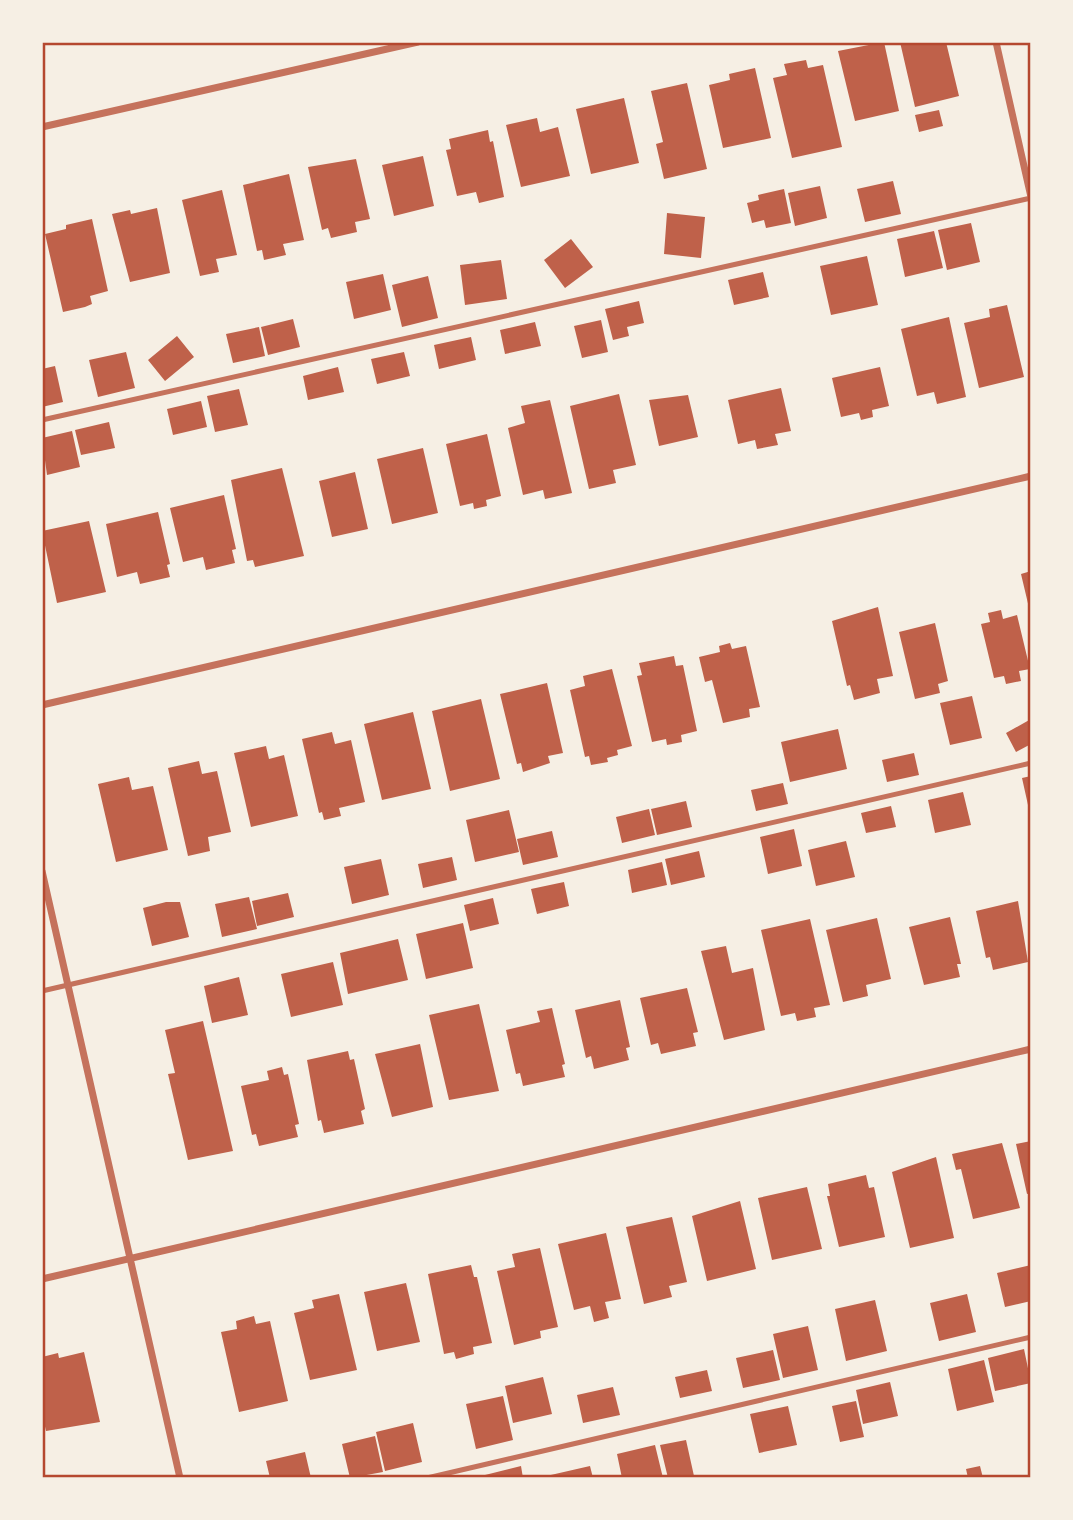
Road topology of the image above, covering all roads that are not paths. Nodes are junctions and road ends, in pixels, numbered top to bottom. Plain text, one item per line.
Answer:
1 (418, 42) edge
2 (996, 42) edge
3 (42, 127) edge
4 (1031, 198) edge
5 (42, 421) edge
6 (1031, 476) edge
7 (42, 705) edge
8 (1031, 763) edge
9 (42, 872) edge
10 (67, 985) junction
11 (42, 991) edge
12 (1031, 1049) edge
13 (131, 1258) junction
14 (42, 1279) edge
15 (1031, 1337) edge
16 (180, 1478) edge
17 (427, 1478) edge

1 - 3 street
2 - 4 street
4 - 5 lane
6 - 7 street
8 - 10 lane
9 - 10 street
10 - 11 lane
10 - 13 street
12 - 13 street
13 - 14 street
13 - 16 street
15 - 17 lane

